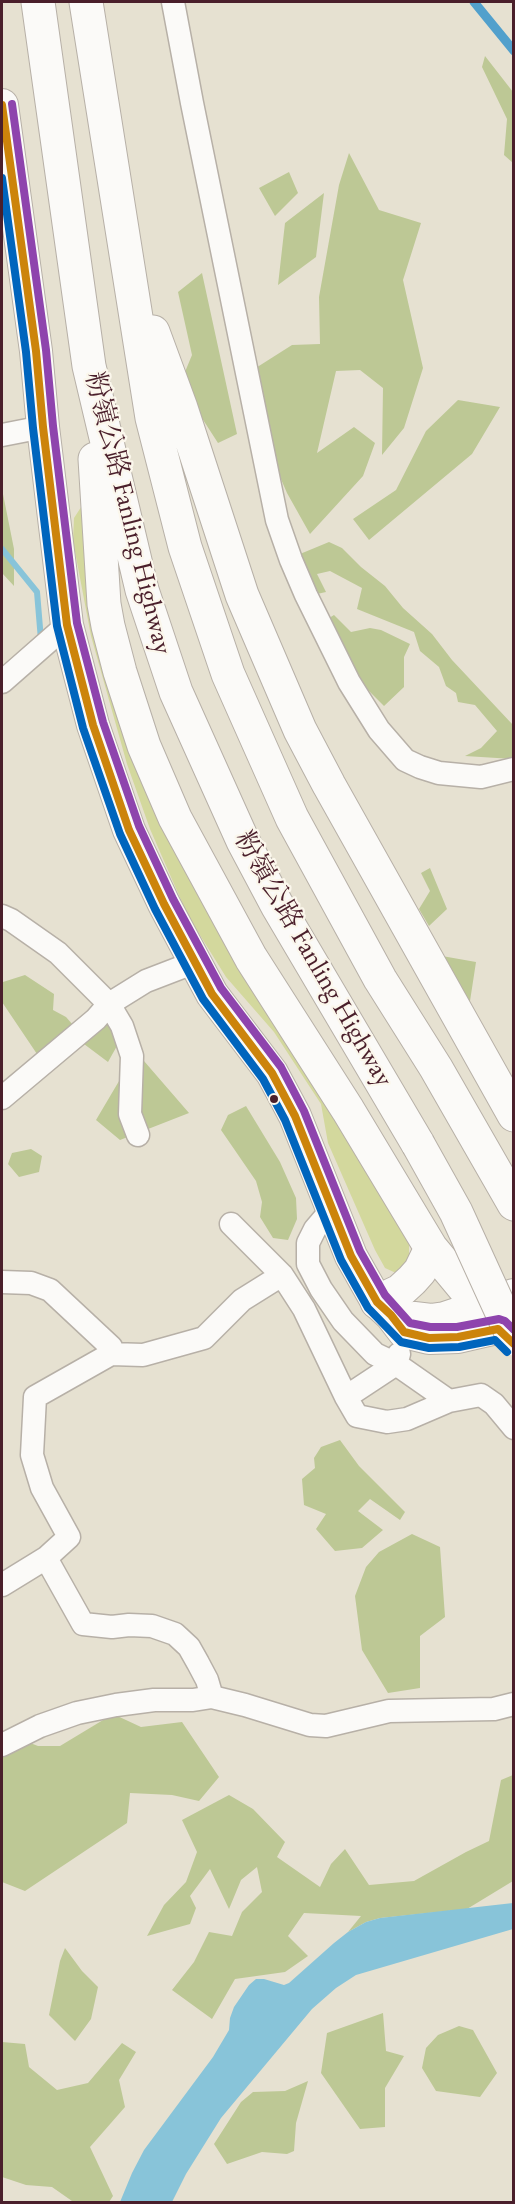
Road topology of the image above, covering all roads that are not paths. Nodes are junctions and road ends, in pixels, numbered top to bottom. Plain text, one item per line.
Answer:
1 (38, 2) edge
2 (86, 2) edge
3 (173, 2) edge
4 (2, 105) edge
5 (126, 260) junction
6 (89, 366) junction
7 (43, 427) junction
8 (2, 435) edge
9 (50, 639) junction
10 (2, 682) edge
11 (513, 769) edge
12 (2, 916) edge
13 (193, 960) junction
14 (109, 1004) junction
15 (2, 1098) edge
16 (513, 1115) edge
17 (138, 1135) dead end
18 (513, 1204) edge
19 (332, 1209) junction
20 (231, 1224) dead end
21 (431, 1248) junction
22 (282, 1275) junction
23 (2, 1282) edge
24 (513, 1295) edge
25 (390, 1316) junction
26 (504, 1329) edge
27 (111, 1354) junction
28 (396, 1364) junction
29 (346, 1397) junction
30 (449, 1401) junction
31 (513, 1428) edge
32 (46, 1558) junction
33 (2, 1585) edge
34 (212, 1697) junction
35 (513, 1704) edge
36 (2, 1745) edge

1 - 6 highway, 粉嶺公路 Fanling Highway
2 - 5 highway, 粉嶺公路 Fanling Highway
3 - 11 street
4 - 7 main road
5 - 16 highway
5 - 18 highway, 粉嶺公路 Fanling Highway
6 - 21 highway
6 - 26 highway, 粉嶺公路 Fanling Highway, bridge
7 - 8 street
7 - 9 main road
9 - 10 street
9 - 13 main road
12 - 14 street
13 - 14 street
13 - 19 main road
14 - 15 street
14 - 17 street
19 - 25 main road
19 - 28 street
20 - 22 street
21 - 25 highway
21 - 26 highway
22 - 27 street
22 - 29 street
23 - 27 street
24 - 26 main road
25 - 26 main road
25 - 28 street
27 - 32 street
28 - 29 street
28 - 30 street
29 - 30 street
30 - 31 street
32 - 33 street
32 - 34 street
34 - 35 street
34 - 36 street

